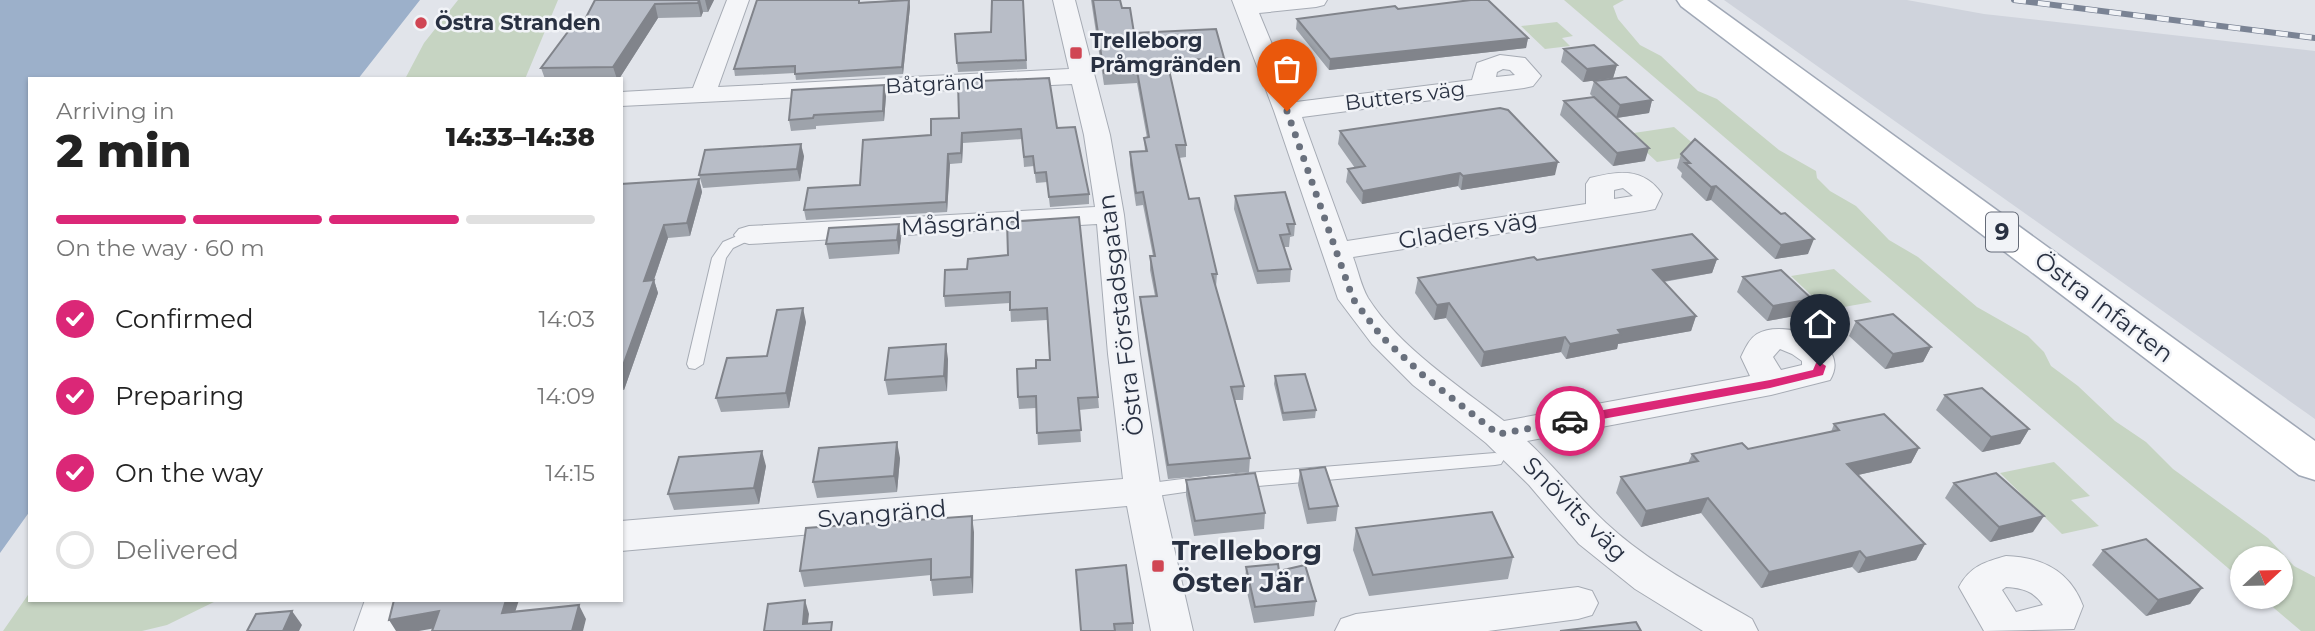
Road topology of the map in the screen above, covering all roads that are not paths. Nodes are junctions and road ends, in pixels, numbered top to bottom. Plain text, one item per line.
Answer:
1 (738, 0) edge
2 (1064, 0) edge
3 (1316, 0) edge
4 (1690, 0) edge
5 (1244, 4) edge
6 (1081, 76) junction
7 (1483, 86) dead end
8 (702, 96) junction
9 (623, 99) edge
10 (1287, 111) junction
11 (1600, 210) dead end
12 (1110, 215) junction
13 (749, 235) joint
14 (1336, 251) junction
15 (695, 364) dead end
16 (1770, 384) dead end
17 (1497, 447) junction
18 (2315, 464) edge
19 (1143, 491) junction
20 (623, 536) edge
21 (384, 602) edge
22 (1578, 603) dead end
23 (375, 631) edge
24 (1172, 631) edge
25 (1356, 631) edge
26 (1737, 631) edge

1 - 8 street
2 - 6 street, Östra Förstadsgatan
3 - 5 street
4 - 18 main road, Östra Infarten / 9
5 - 10 street, Snövits väg
6 - 8 street, Båtgränd
6 - 12 street, Östra Förstadsgatan
7 - 10 street, Butters väg
8 - 9 street, Båtgränd
10 - 14 street, Snövits väg
11 - 14 street, Gladers väg
12 - 13 street, Måsgränd
12 - 19 street, Östra Förstadsgatan
13 - 15 lane, Måsgränd
14 - 17 street, Snövits väg
16 - 17 street
17 - 19 lane
17 - 26 street, Snövits väg
19 - 20 street, Svangränd
19 - 24 street, Östra Förstadsgatan
21 - 23 street
22 - 25 street

